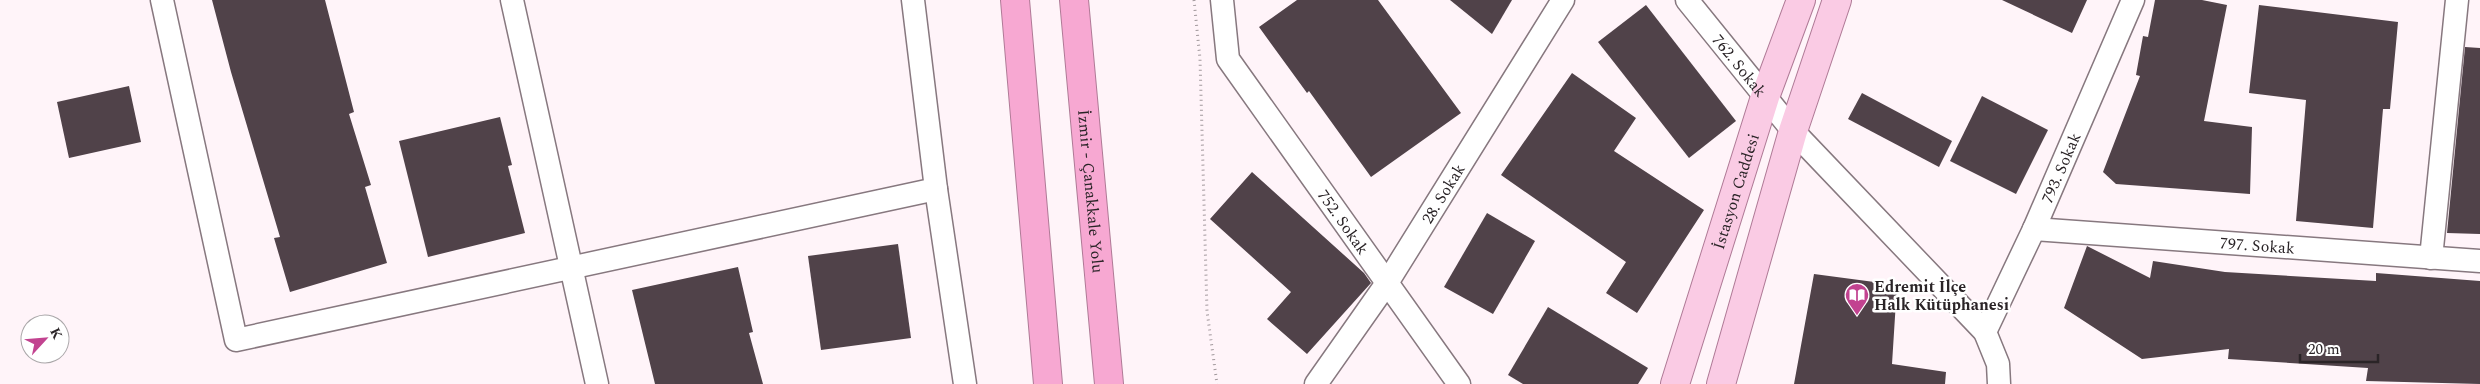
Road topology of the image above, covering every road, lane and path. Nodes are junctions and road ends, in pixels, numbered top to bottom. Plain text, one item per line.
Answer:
1 (162, 0) edge
2 (512, 0) edge
3 (913, 0) edge
4 (1015, 0) edge
5 (1074, 0) edge
6 (1194, 0) edge
7 (1222, 0) edge
8 (1563, 0) edge
9 (1687, 0) edge
10 (1801, 0) edge
11 (1837, 0) edge
12 (2133, 0) edge
13 (2457, 0) edge
14 (1765, 97) junction
15 (1793, 131) junction
16 (936, 189) junction
17 (2034, 229) junction
18 (2431, 258) junction
19 (2480, 261) edge
20 (571, 268) junction
21 (1387, 283) junction
22 (1985, 332) junction
23 (597, 384) edge
24 (965, 384) edge
25 (1048, 384) edge
26 (1108, 384) edge
27 (1217, 384) edge
28 (1316, 384) edge
29 (1459, 384) edge
30 (1675, 384) edge
31 (1721, 384) edge
32 (1999, 384) edge

1 - 20 street
2 - 20 street
3 - 16 street
4 - 25 highway
5 - 26 highway, İzmir - Çanakkale Yolu
6 - 27 path
7 - 21 street, 752. Sokak
8 - 21 street, 28. Sokak
9 - 14 street, 762. Sokak
10 - 14 main road, İstasyon Caddesi
11 - 15 main road
12 - 17 street, 793. Sokak
13 - 18 street
14 - 15 street, 762. Sokak
14 - 30 main road, İstasyon Caddesi
15 - 22 street, 762. Sokak
15 - 31 main road
16 - 20 street
16 - 24 street
17 - 18 street, 797. Sokak
17 - 22 street, 793. Sokak
18 - 19 street, 797. Sokak
20 - 23 street
21 - 28 street, 28. Sokak
21 - 29 street, 752. Sokak
22 - 32 street

